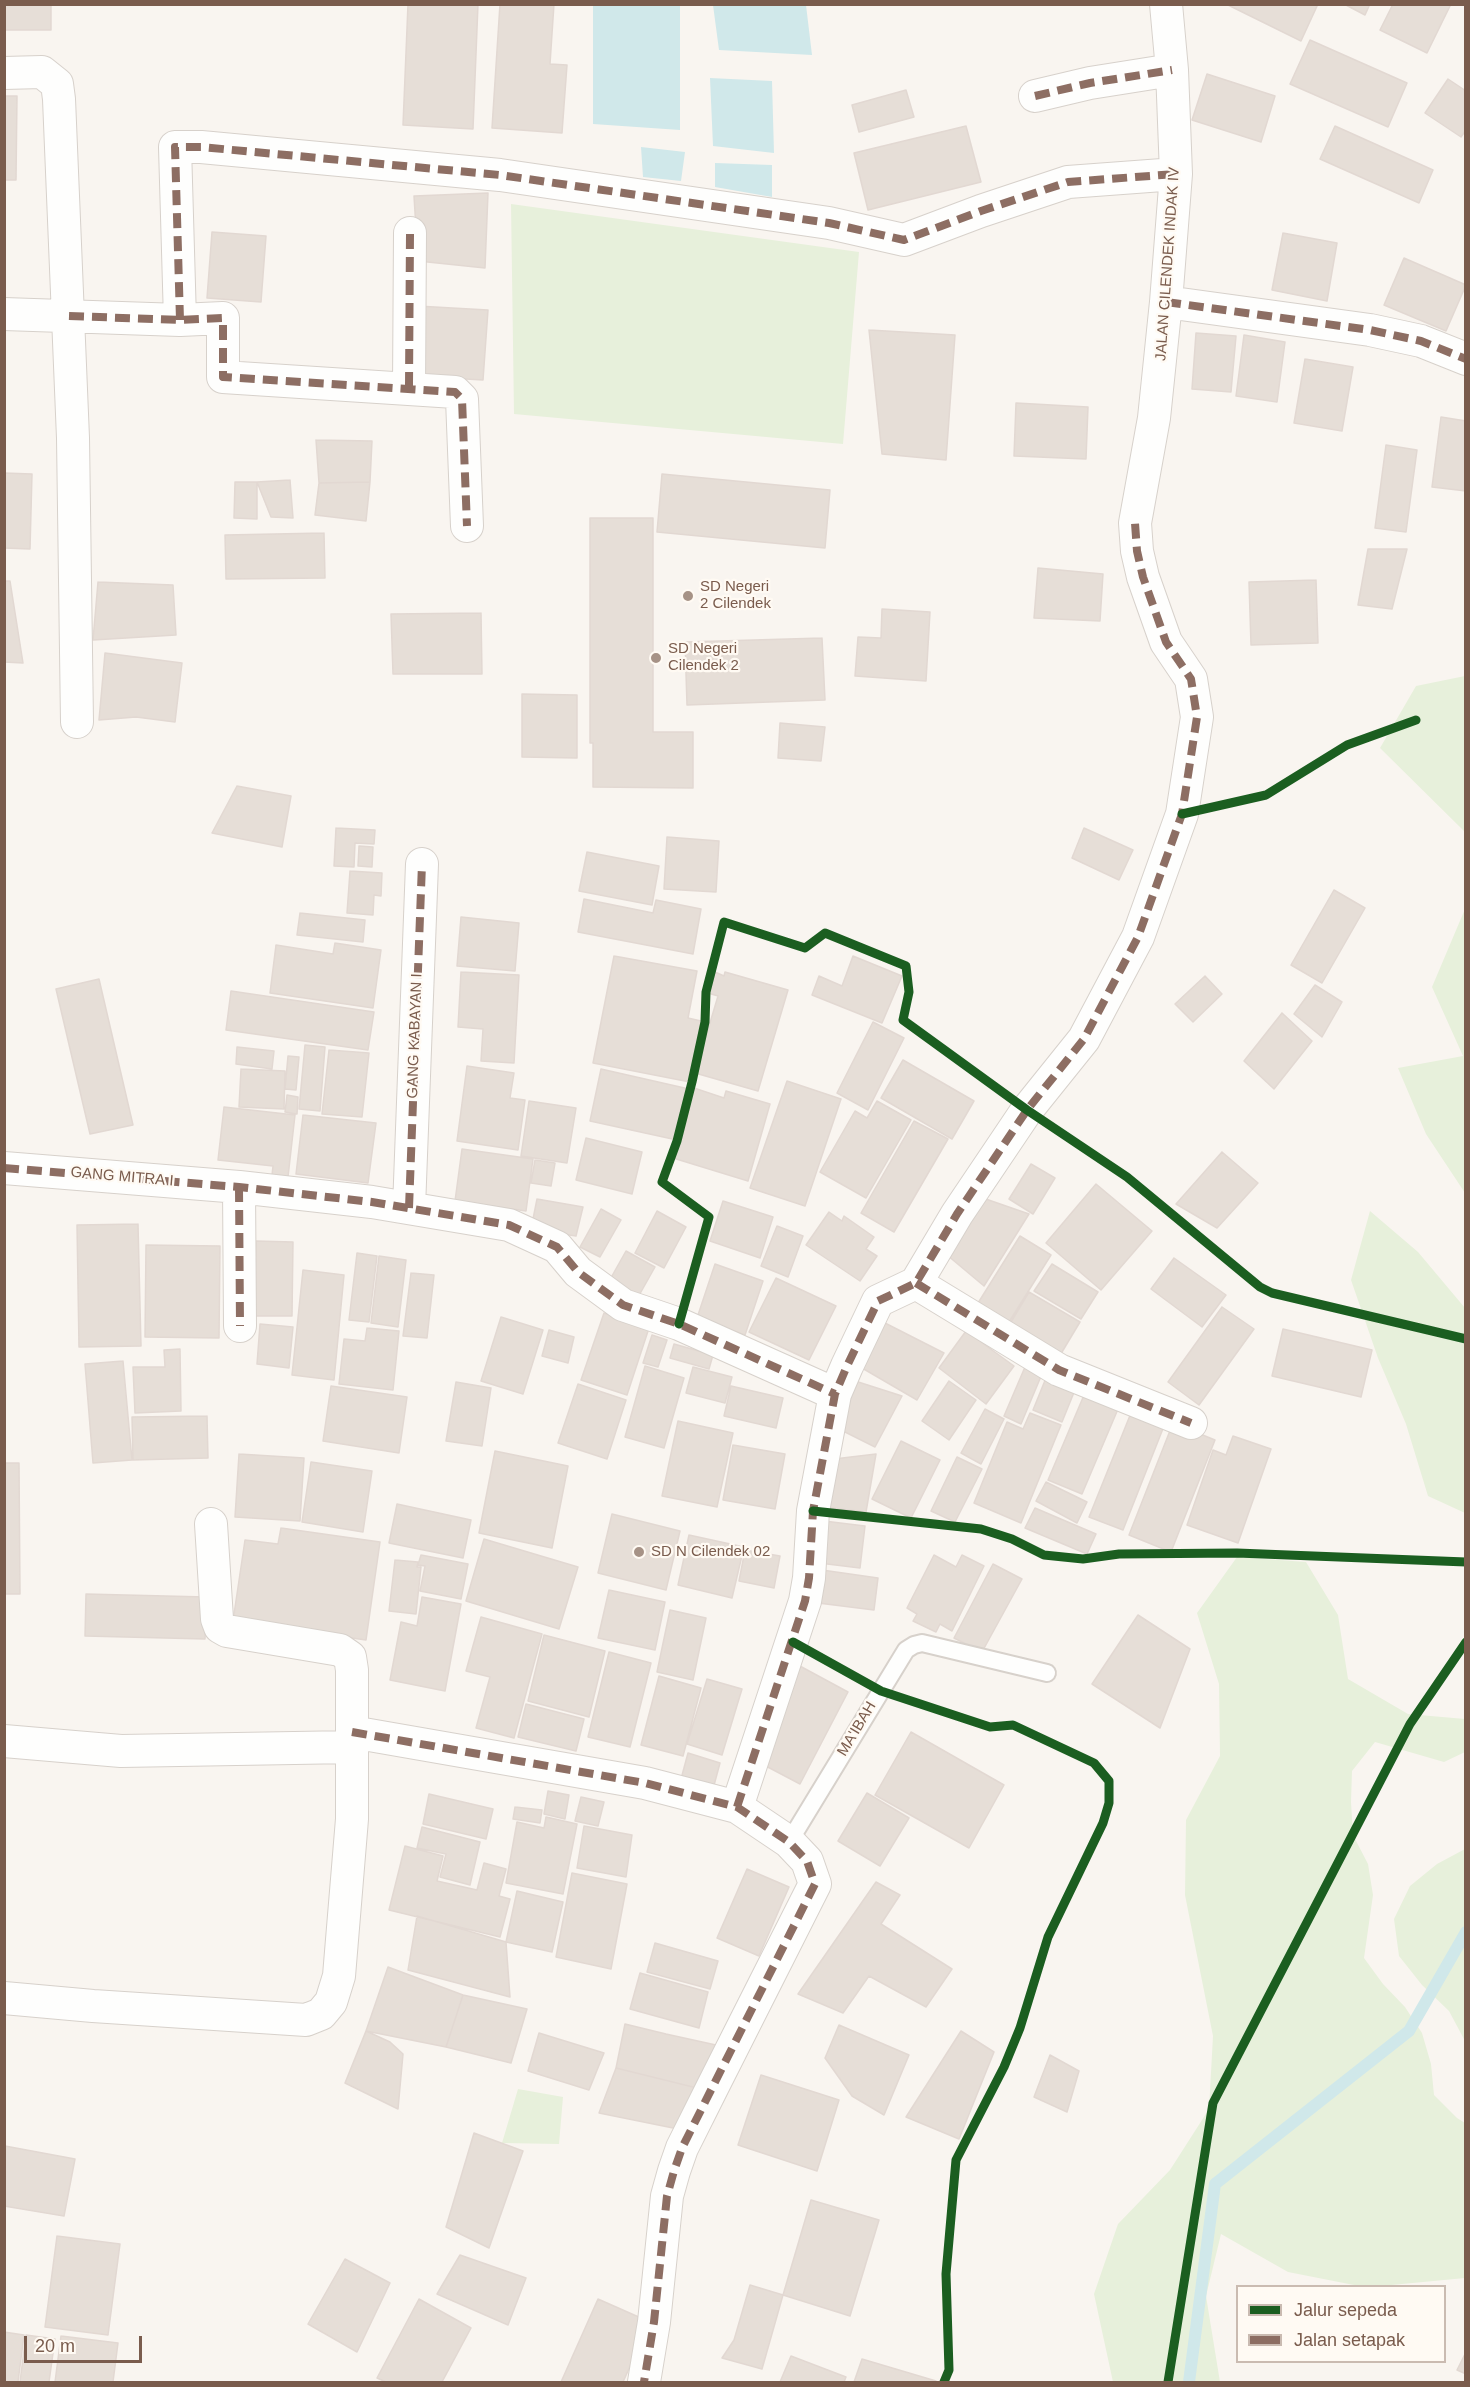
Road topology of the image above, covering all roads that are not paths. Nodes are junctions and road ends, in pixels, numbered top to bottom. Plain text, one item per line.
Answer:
1 (1166, 4) edge
2 (1172, 70) junction
3 (4, 73) edge
4 (1035, 96) dead end
5 (1176, 174) junction
6 (410, 233) dead end
7 (1167, 302) junction
8 (4, 314) edge
9 (69, 316) junction
10 (180, 320) junction
11 (1466, 359) edge
12 (409, 387) junction
13 (467, 526) dead end
14 (77, 722) dead end
15 (422, 864) dead end
16 (4, 1168) edge
17 (239, 1187) junction
18 (409, 1208) junction
19 (916, 1283) junction
20 (240, 1326) dead end
21 (835, 1394) junction
22 (1191, 1424) dead end
23 (211, 1524) dead end
24 (1047, 1673) dead end
25 (352, 1739) junction
26 (4, 1741) edge
27 (736, 1807) junction
28 (789, 1842) junction
29 (4, 1998) edge
30 (644, 2382) edge

1 - 2 street, JALAN CILENDEK INDAK IV
2 - 4 street
2 - 5 street, JALAN CILENDEK INDAK IV
3 - 9 street
5 - 7 street, JALAN CILENDEK INDAK IV
5 - 10 street
6 - 12 street
7 - 11 street
7 - 19 street, JALAN CILENDEK INDAK IV
8 - 9 street
9 - 10 street
9 - 14 street
10 - 12 street
12 - 13 street
15 - 18 street, GANG KABAYAN I
16 - 17 street, GANG MITRA I
17 - 18 street, GANG MITRA I
17 - 20 street
18 - 21 street, GANG MITRA I
19 - 21 street
19 - 22 street
21 - 27 street
23 - 25 street
24 - 28 lane, MA'IBAH
25 - 26 street
25 - 27 street
25 - 29 street
27 - 28 street
28 - 30 street

